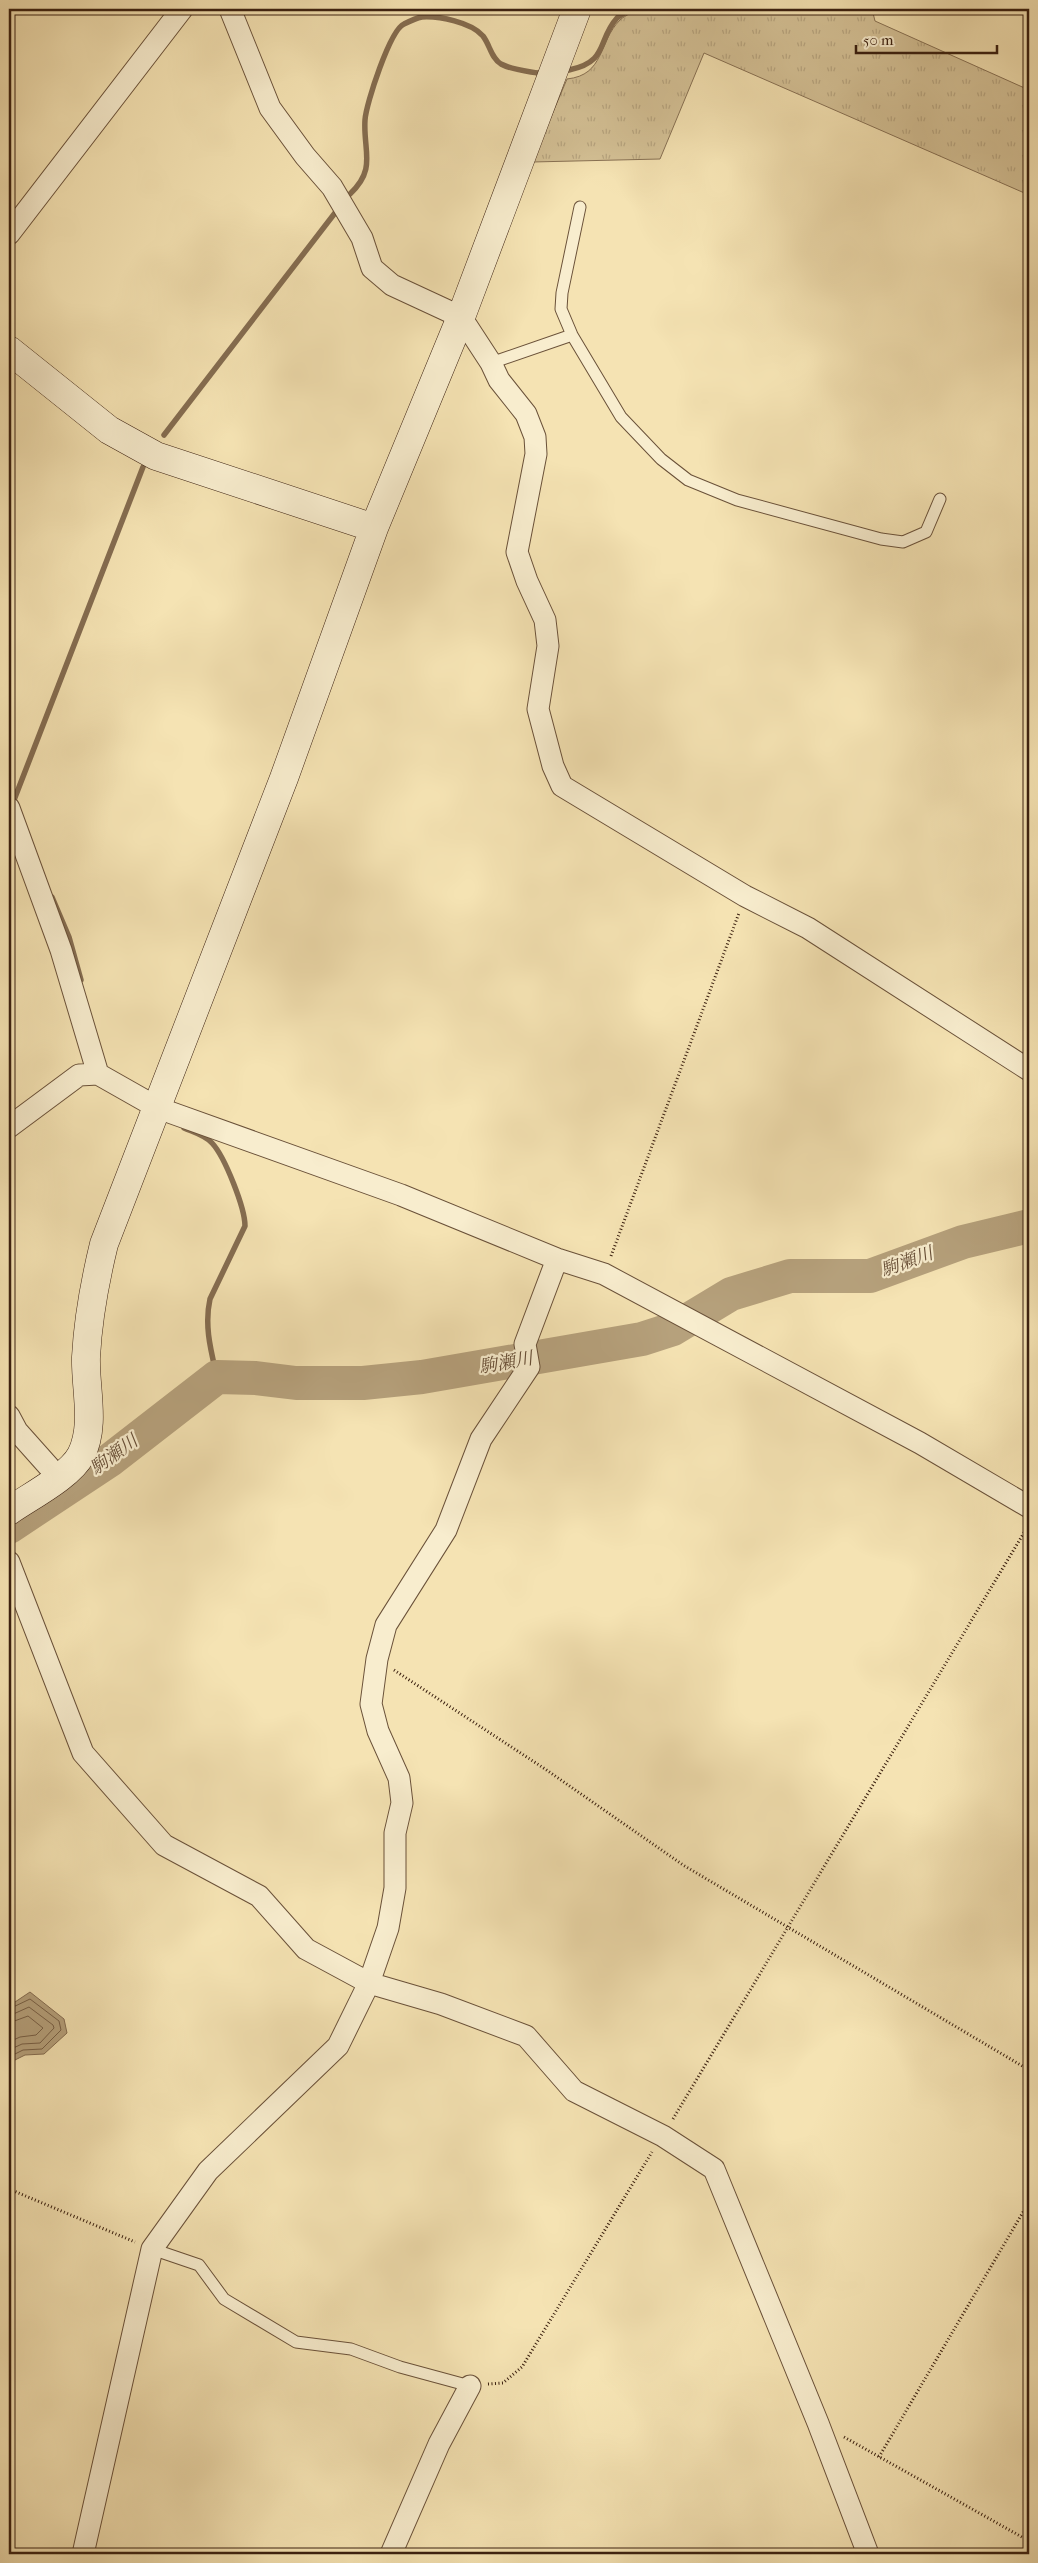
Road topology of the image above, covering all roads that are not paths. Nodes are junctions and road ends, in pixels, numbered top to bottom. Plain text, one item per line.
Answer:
1 (182, 9) edge
2 (230, 9) edge
3 (577, 9) edge
4 (580, 207) dead end
5 (9, 234) edge
6 (461, 317) junction
7 (572, 335) junction
8 (9, 350) edge
9 (492, 363) junction
10 (940, 499) dead end
11 (374, 528) junction
12 (9, 808) edge
13 (1029, 1070) edge
14 (98, 1074) junction
15 (158, 1108) junction
16 (9, 1127) edge
17 (557, 1259) junction
18 (9, 1416) edge
19 (58, 1477) junction
20 (1029, 1507) edge
21 (9, 1511) edge
22 (9, 1562) edge
23 (369, 1983) junction
24 (152, 2249) junction
25 (470, 2386) joint
26 (84, 2554) edge
27 (391, 2554) edge
28 (868, 2554) edge

1 - 5 street
2 - 6 street
3 - 6 street
4 - 7 lane
6 - 9 street
6 - 11 street
7 - 9 lane
7 - 10 lane
8 - 11 street
9 - 13 street
11 - 15 street
12 - 14 street
14 - 15 street
14 - 16 street
15 - 17 street
15 - 19 street
17 - 20 street
17 - 23 street
18 - 19 street
19 - 21 street
22 - 23 street
23 - 24 street
23 - 28 street
24 - 25 lane
24 - 26 street
25 - 27 street

